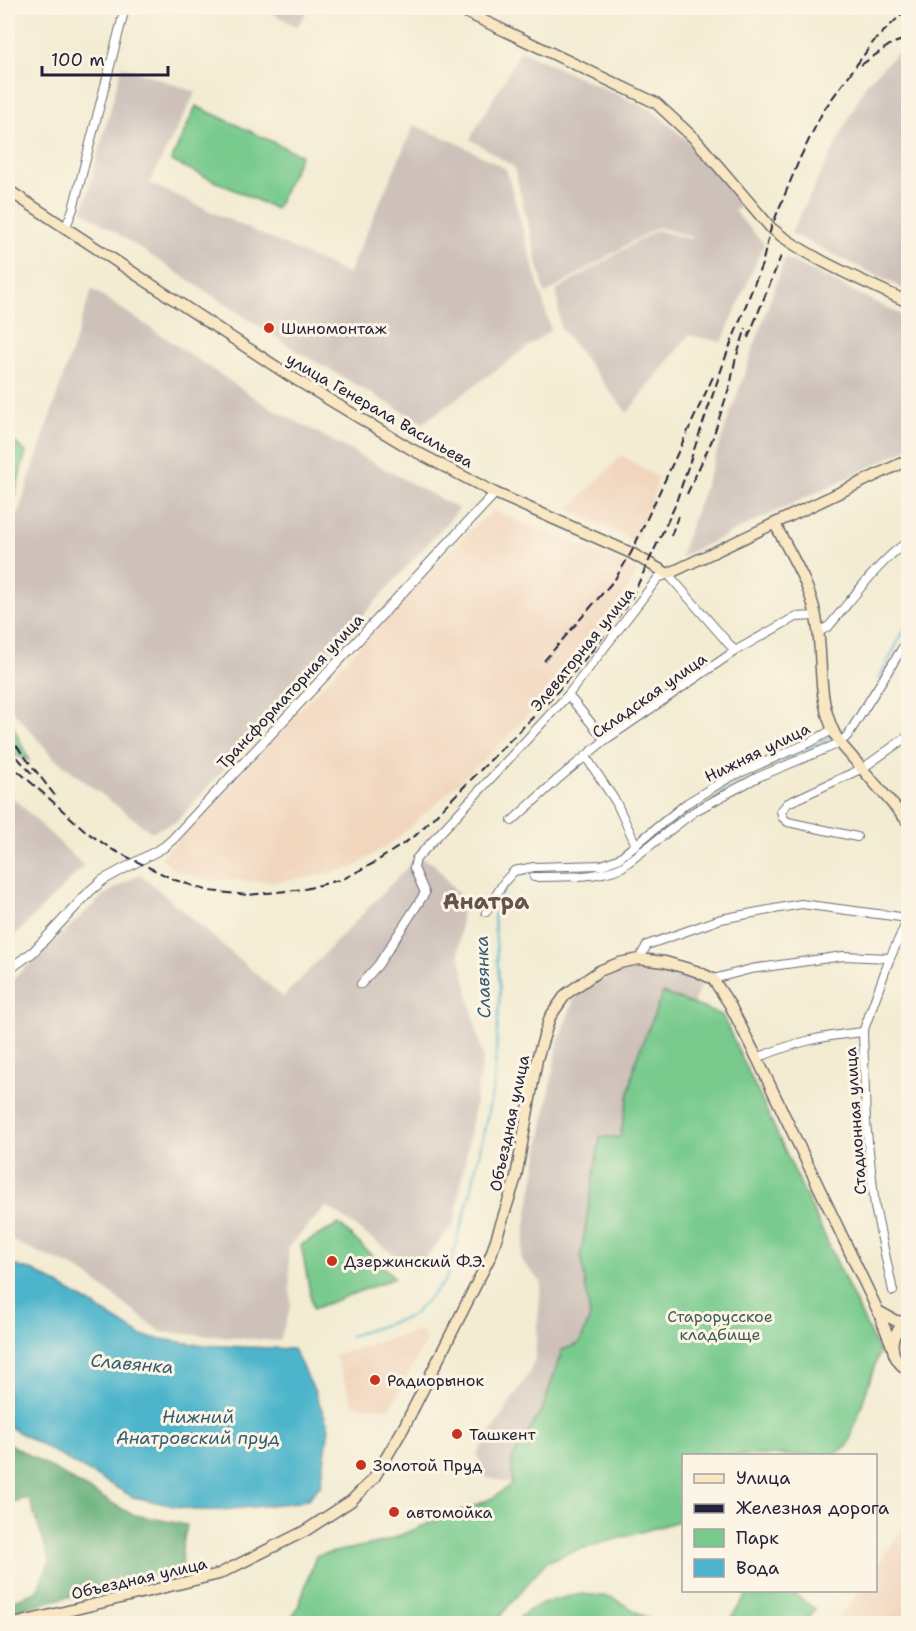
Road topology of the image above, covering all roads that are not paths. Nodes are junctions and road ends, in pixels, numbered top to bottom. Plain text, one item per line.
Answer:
1 (124, 8) edge
2 (457, 8) edge
3 (8, 190) edge
4 (65, 229) junction
5 (909, 302) edge
6 (909, 460) edge
7 (495, 493) junction
8 (775, 524) junction
9 (909, 542) edge
10 (668, 574) junction
11 (816, 616) junction
12 (819, 632) junction
13 (909, 639) edge
14 (735, 651) junction
15 (568, 695) junction
16 (832, 730) junction
17 (909, 736) edge
18 (605, 740) junction
19 (840, 743) junction
20 (586, 757) junction
21 (863, 768) junction
22 (512, 821) dead end
23 (909, 822) edge
24 (857, 837) dead end
25 (636, 845) junction
26 (534, 877) dead end
27 (486, 912) dead end
28 (909, 919) edge
29 (890, 958) junction
30 (639, 959) junction
31 (8, 970) edge
32 (713, 979) junction
33 (361, 984) dead end
34 (863, 1032) junction
35 (757, 1058) junction
36 (893, 1291) dead end
37 (878, 1311) junction
38 (909, 1322) edge
39 (892, 1346) junction
40 (907, 1371) edge
41 (14, 1623) edge

1 - 4 street
2 - 5 main road
3 - 4 main road, улица Генерала Васильева
4 - 7 main road, улица Генерала Васильева
6 - 8 main road, Элеваторная улица
7 - 10 main road, улица Генерала Васильева
7 - 31 street, Трансформаторная улица
8 - 10 main road, Элеваторная улица
8 - 11 main road
9 - 12 street
10 - 14 street, улица Генерала Васильева
10 - 15 street, Элеваторная улица
11 - 12 main road
11 - 14 street, Складская улица
12 - 16 main road
13 - 19 street
14 - 18 street, Складская улица
15 - 18 street
15 - 33 street, Элеваторная улица
16 - 19 main road
16 - 25 street, Нижняя улица
17 - 21 street
18 - 20 street, Складская улица
19 - 21 main road
19 - 26 street, Нижняя улица
20 - 22 street, Складская улица
20 - 25 street
21 - 23 main road
21 - 24 street
25 - 27 street, Нижняя улица
28 - 29 street, Стадионная улица
28 - 30 street
29 - 32 street
29 - 34 street, Стадионная улица
30 - 32 main road, Объездная улица
30 - 41 main road, Объездная улица
32 - 35 main road
34 - 35 street
34 - 36 street, Стадионная улица
35 - 37 main road
37 - 38 main road
37 - 39 main road
38 - 39 main road
39 - 40 main road

